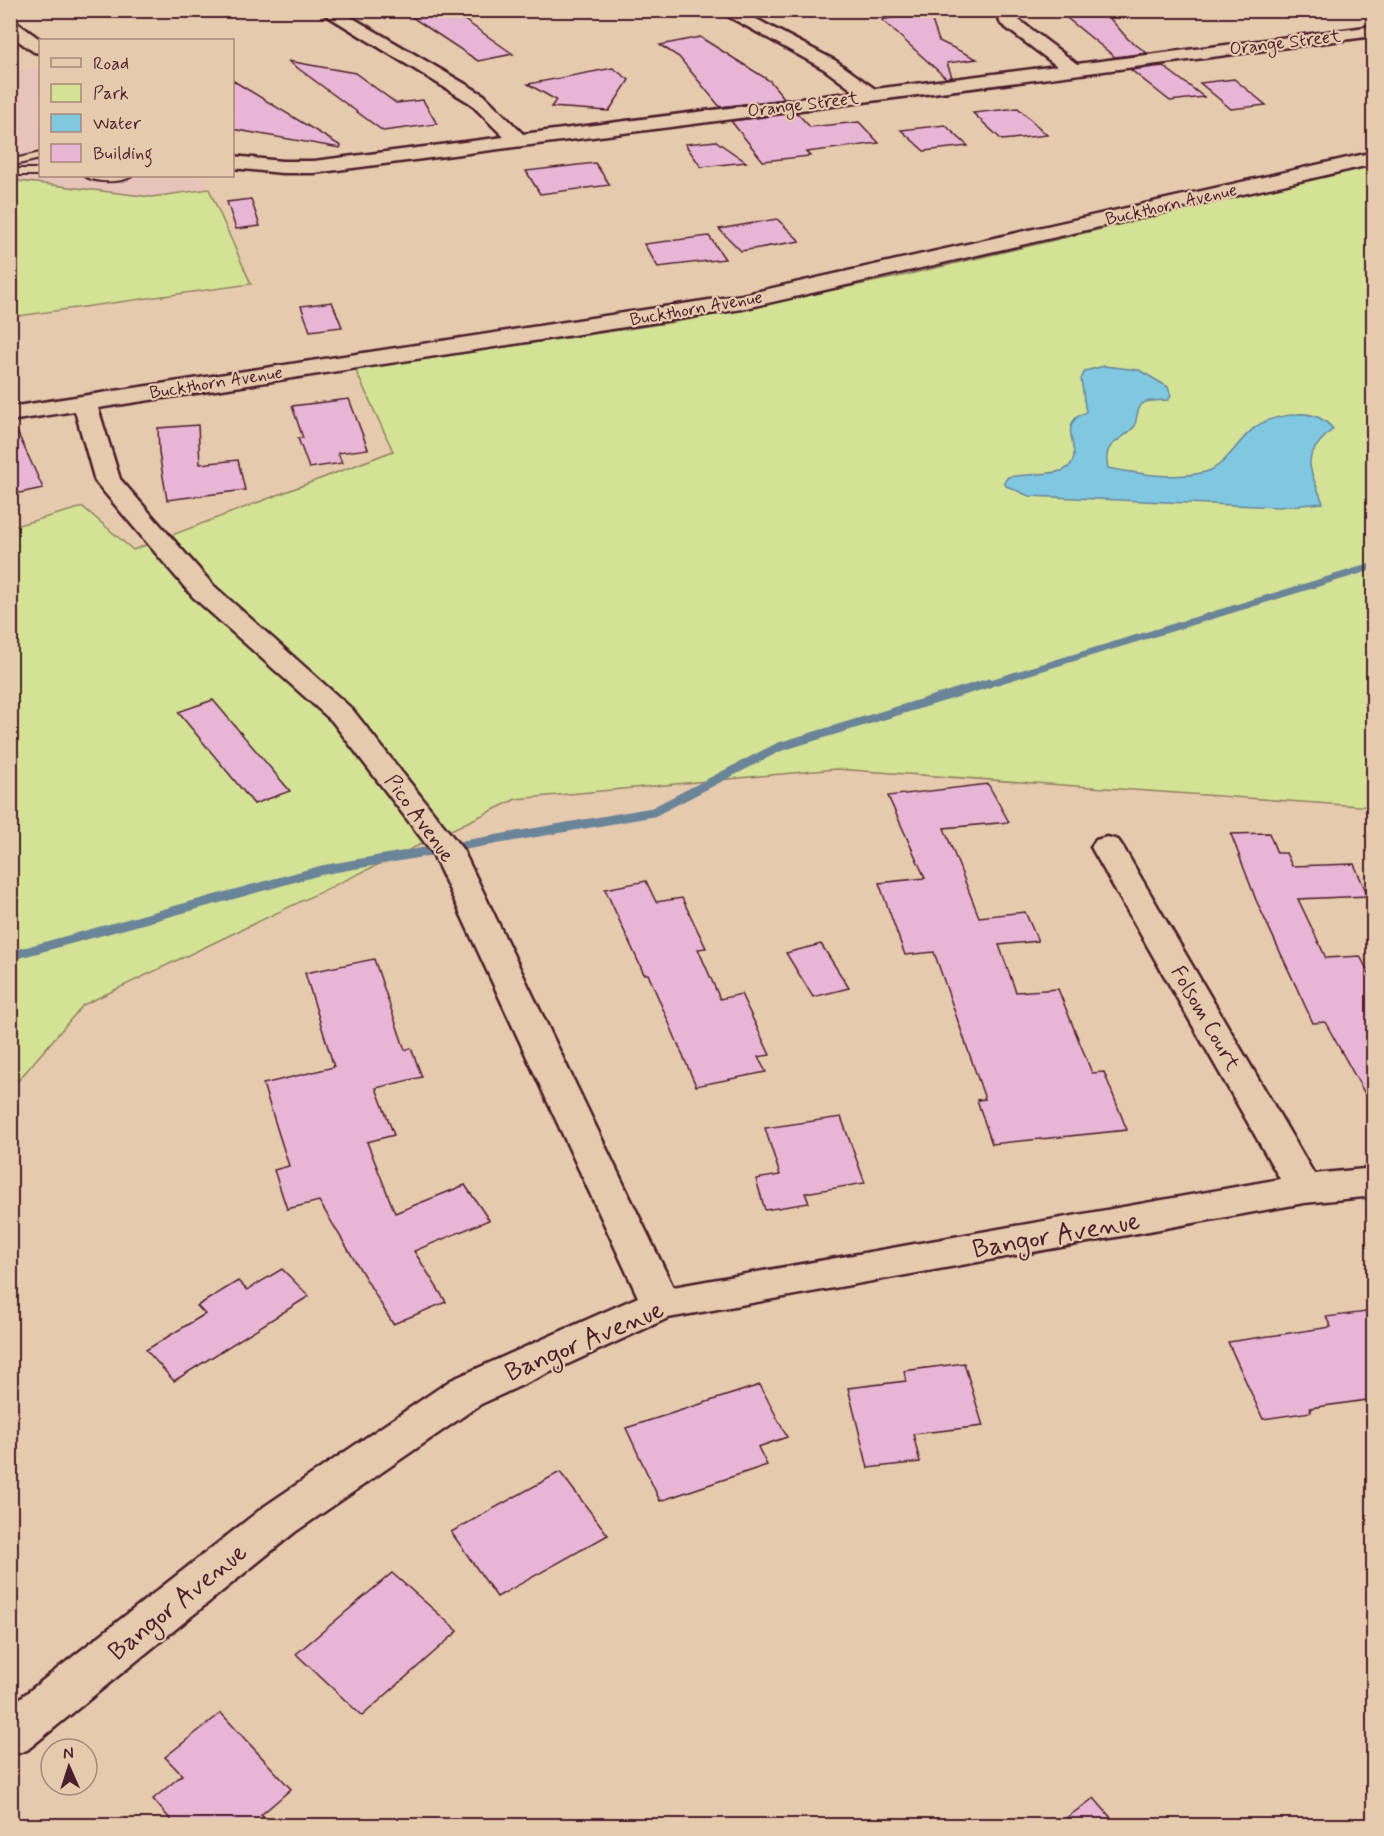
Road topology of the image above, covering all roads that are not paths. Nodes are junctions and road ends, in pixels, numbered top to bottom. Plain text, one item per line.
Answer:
1 (326, 10) edge
2 (725, 10) edge
3 (1004, 10) edge
4 (1351, 15) dead end
5 (10, 26) edge
6 (1374, 31) edge
7 (39, 47) edge
8 (1073, 69) junction
9 (872, 95) junction
10 (518, 140) junction
11 (39, 156) edge
12 (1374, 158) edge
13 (234, 162) edge
14 (10, 163) edge
15 (10, 172) edge
16 (39, 172) edge
17 (84, 402) junction
18 (10, 414) edge
19 (1107, 847) dead end
20 (1374, 1182) edge
21 (1304, 1189) junction
22 (661, 1304) junction
23 (10, 1735) edge

1 - 10 street
2 - 9 street
3 - 8 street
4 - 6 street
5 - 7 street
6 - 8 street, Orange Street
8 - 9 street, Orange Street
9 - 10 street, Orange Street
10 - 13 street, Orange Street
11 - 14 lane
12 - 17 street, Buckthorn Avenue
15 - 16 lane
17 - 18 street, Buckthorn Avenue
17 - 22 street, Pico Avenue
19 - 21 street, Folsom Court
20 - 21 street, Bangor Avenue
21 - 22 street, Bangor Avenue
22 - 23 street, Bangor Avenue

